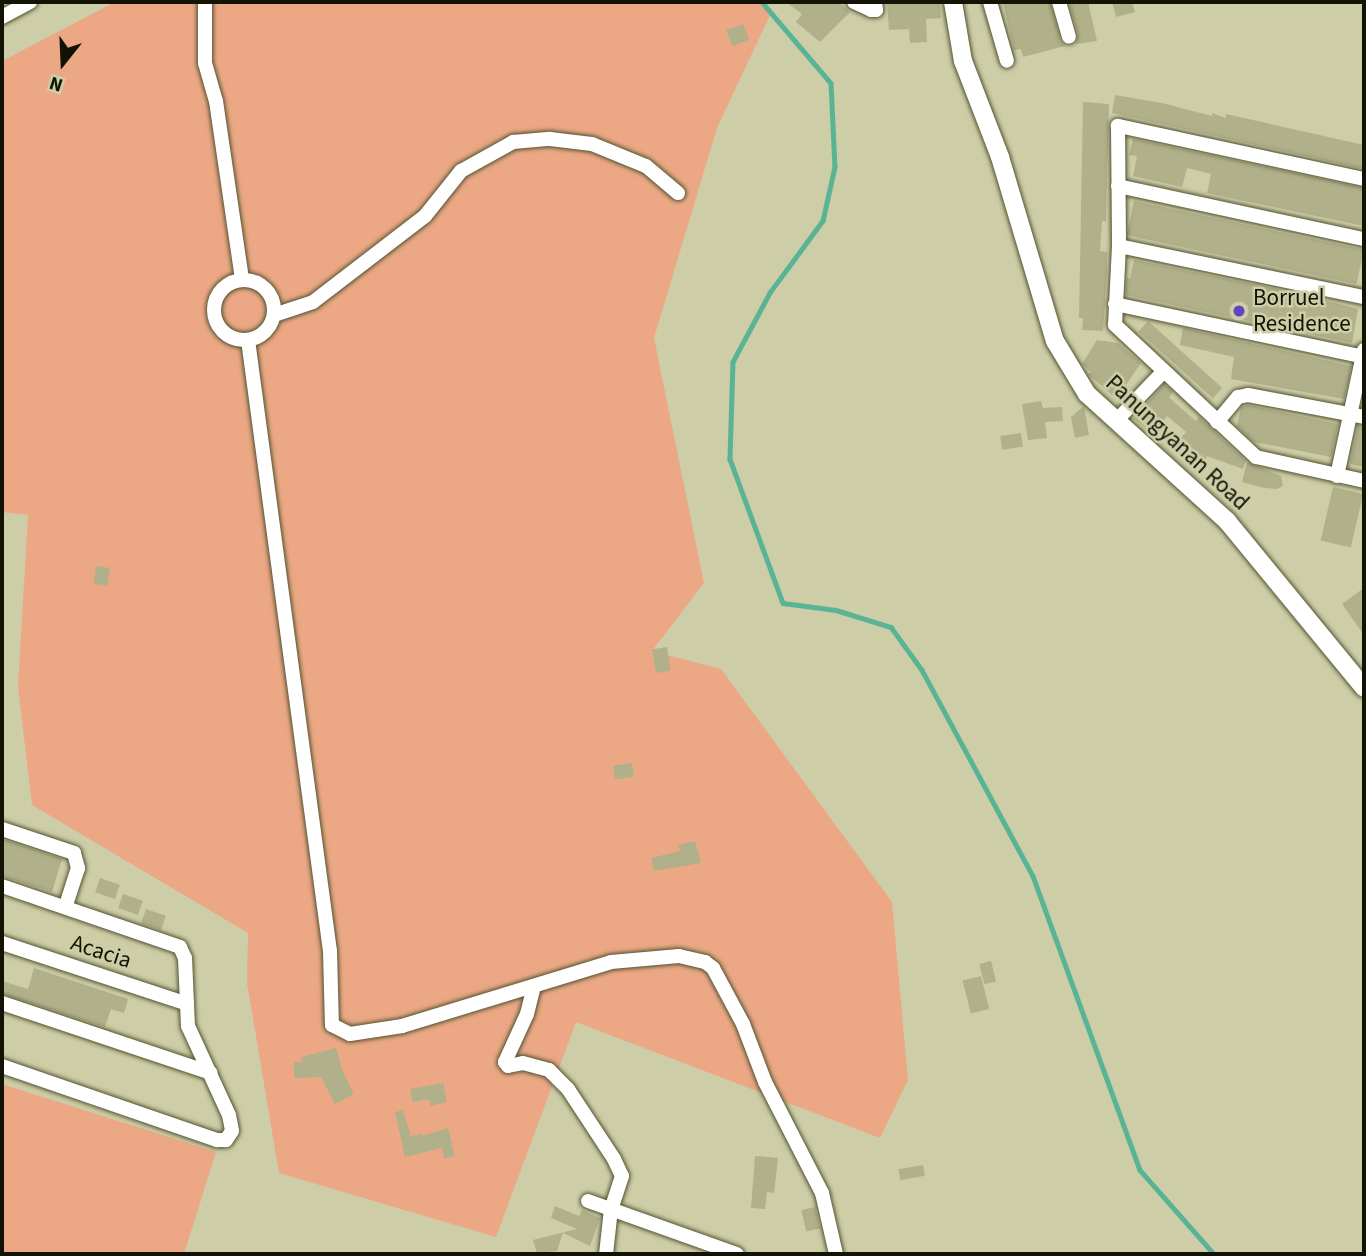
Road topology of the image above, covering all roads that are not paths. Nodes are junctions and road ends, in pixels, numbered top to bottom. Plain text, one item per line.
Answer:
1 (30, 2) edge
2 (205, 2) edge
3 (854, 2) edge
4 (875, 2) edge
5 (953, 2) edge
6 (990, 2) edge
7 (1059, 2) edge
8 (5, 10) edge
9 (1069, 37) dead end
10 (1007, 61) dead end
11 (1364, 179) edge
12 (1118, 186) junction
13 (678, 192) dead end
14 (1364, 239) edge
15 (1119, 246) junction
16 (242, 279) junction
17 (1364, 297) edge
18 (1115, 304) junction
19 (274, 315) junction
20 (248, 340) junction
21 (1364, 354) edge
22 (1163, 372) junction
23 (1357, 416) edge
24 (1116, 421) junction
25 (1217, 422) junction
26 (1337, 476) junction
27 (1364, 481) edge
28 (1364, 688) edge
29 (2, 829) edge
30 (2, 886) edge
31 (66, 906) junction
32 (2, 943) edge
33 (534, 986) junction
34 (2, 1003) edge
35 (187, 1004) junction
36 (2, 1066) edge
37 (211, 1073) junction
38 (588, 1201) dead end
39 (611, 1209) junction
40 (606, 1254) edge
41 (737, 1254) edge
42 (836, 1254) edge

1 - 8 street
2 - 16 street
3 - 4 street
5 - 24 street, Panungyanan Road
6 - 10 street
7 - 9 street
11 - 12 street
12 - 14 street
12 - 15 street
13 - 19 street
15 - 17 street
15 - 18 street
16 - 19 street
16 - 20 street
18 - 21 street
18 - 22 street
19 - 20 street
20 - 33 street
21 - 23 street
22 - 24 street
22 - 25 street
23 - 25 street
23 - 26 street
24 - 28 street, Panungyanan Road
25 - 26 street
26 - 27 street
29 - 31 street
30 - 31 street
31 - 35 street
32 - 35 street, Acacia
33 - 39 street
33 - 42 street
34 - 37 street
35 - 37 street
36 - 37 street
38 - 39 street
39 - 40 street
39 - 41 street

